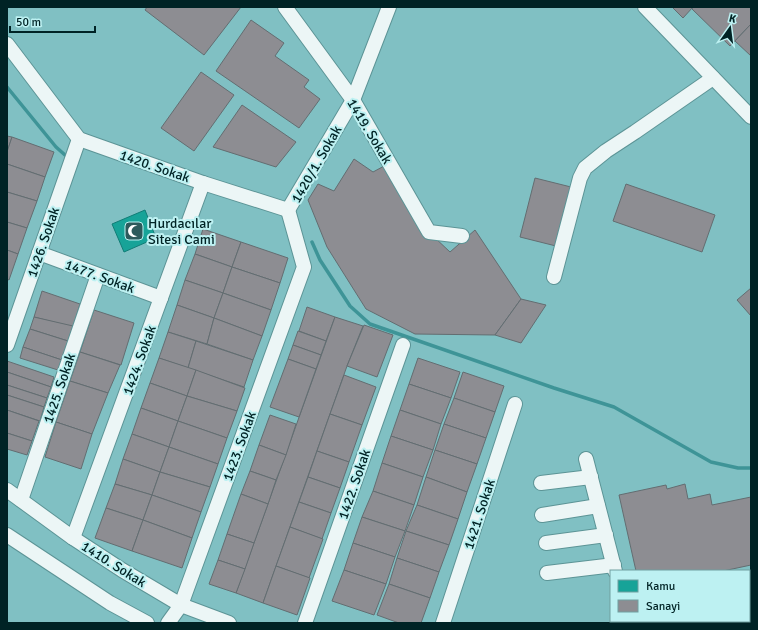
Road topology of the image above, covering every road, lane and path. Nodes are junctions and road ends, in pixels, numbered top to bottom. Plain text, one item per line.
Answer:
1 (285, 7) edge
2 (389, 7) edge
3 (645, 7) edge
4 (7, 44) edge
5 (713, 78) junction
6 (353, 100) junction
7 (751, 117) edge
8 (79, 139) junction
9 (203, 183) junction
10 (288, 210) junction
11 (462, 236) dead end
12 (39, 253) junction
13 (98, 275) junction
14 (554, 277) dead end
15 (161, 298) junction
16 (7, 345) edge
17 (403, 345) dead end
18 (515, 404) dead end
19 (586, 459) dead end
20 (591, 477) junction
21 (541, 483) dead end
22 (7, 490) edge
23 (22, 500) junction
24 (598, 506) junction
25 (542, 515) dead end
26 (7, 535) edge
27 (606, 535) junction
28 (73, 538) junction
29 (546, 543) dead end
30 (615, 568) edge
31 (547, 573) dead end
32 (181, 605) junction
33 (147, 623) edge
34 (168, 623) edge
35 (230, 623) edge
36 (305, 623) edge
37 (443, 623) edge

1 - 6 street, 1419. Sokak
2 - 6 street, 1420/1. Sokak
3 - 5 street
4 - 8 street
5 - 7 street
5 - 14 street
6 - 10 street, 1420/1. Sokak
6 - 11 street, 1419. Sokak
8 - 9 street, 1420. Sokak
8 - 12 street, 1426. Sokak
9 - 10 street, 1420. Sokak
9 - 15 street, 1424. Sokak
10 - 32 street, 1423. Sokak
12 - 13 street, 1477. Sokak
12 - 16 street, 1426. Sokak
13 - 15 street, 1477. Sokak
13 - 23 street, 1425. Sokak
15 - 28 street, 1424. Sokak
17 - 36 street, 1422. Sokak
18 - 37 street, 1421. Sokak
19 - 20 street
20 - 21 street
20 - 24 street
22 - 23 street, 1410. Sokak
23 - 28 street, 1410. Sokak
24 - 25 street
24 - 27 street
26 - 33 street
27 - 29 street
27 - 30 street
28 - 32 street, 1410. Sokak
30 - 31 street
32 - 34 street, 1423. Sokak
32 - 35 street, 1410. Sokak

